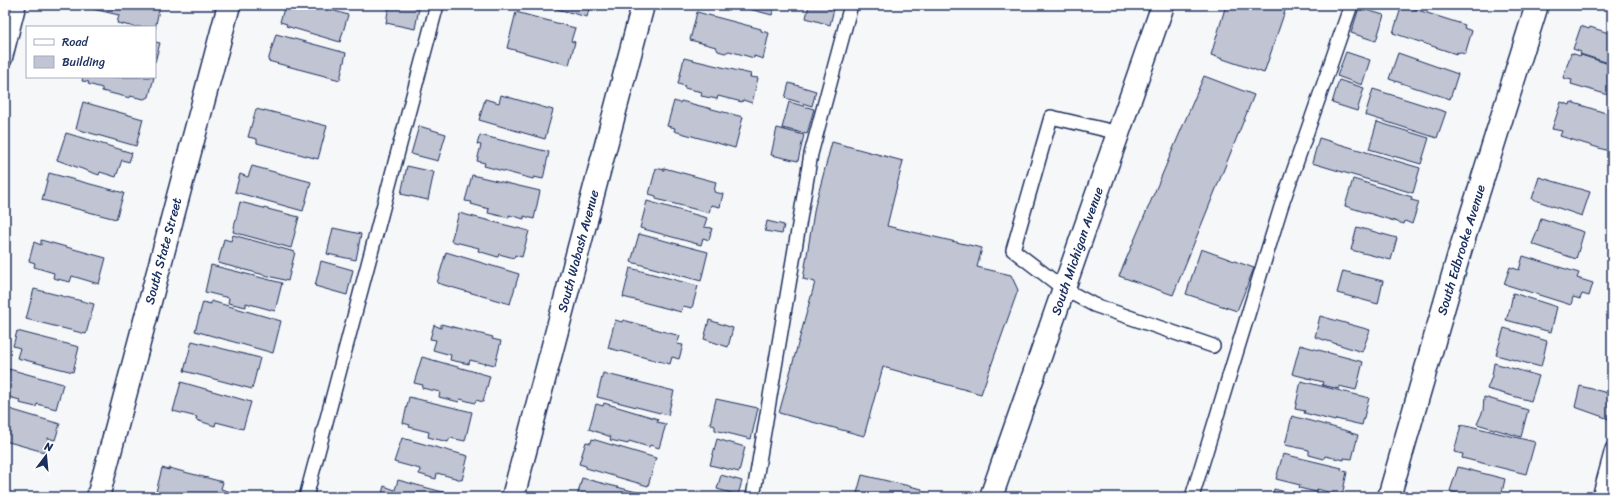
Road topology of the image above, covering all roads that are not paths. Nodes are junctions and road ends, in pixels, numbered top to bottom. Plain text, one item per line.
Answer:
1 (19, 5) edge
2 (229, 5) edge
3 (437, 5) edge
4 (643, 5) edge
5 (851, 5) edge
6 (1163, 5) edge
7 (1351, 5) edge
8 (1537, 5) edge
9 (5, 60) edge
10 (1119, 132) junction
11 (1064, 289) junction
12 (1213, 346) dead end
13 (1612, 449) edge
14 (98, 497) edge
15 (306, 497) edge
16 (513, 497) edge
17 (753, 497) edge
18 (991, 497) edge
19 (1192, 497) edge
20 (1389, 497) edge
21 (1599, 497) edge

1 - 9 lane
2 - 14 street, South State Street
3 - 15 lane
4 - 16 street, South Wabash Avenue
5 - 17 lane
6 - 10 street, South Michigan Avenue
7 - 19 lane
8 - 20 street, South Edbrooke Avenue
10 - 11 street, South Michigan Avenue
10 - 11 lane
11 - 12 lane
11 - 18 street, South Michigan Avenue
13 - 21 lane

